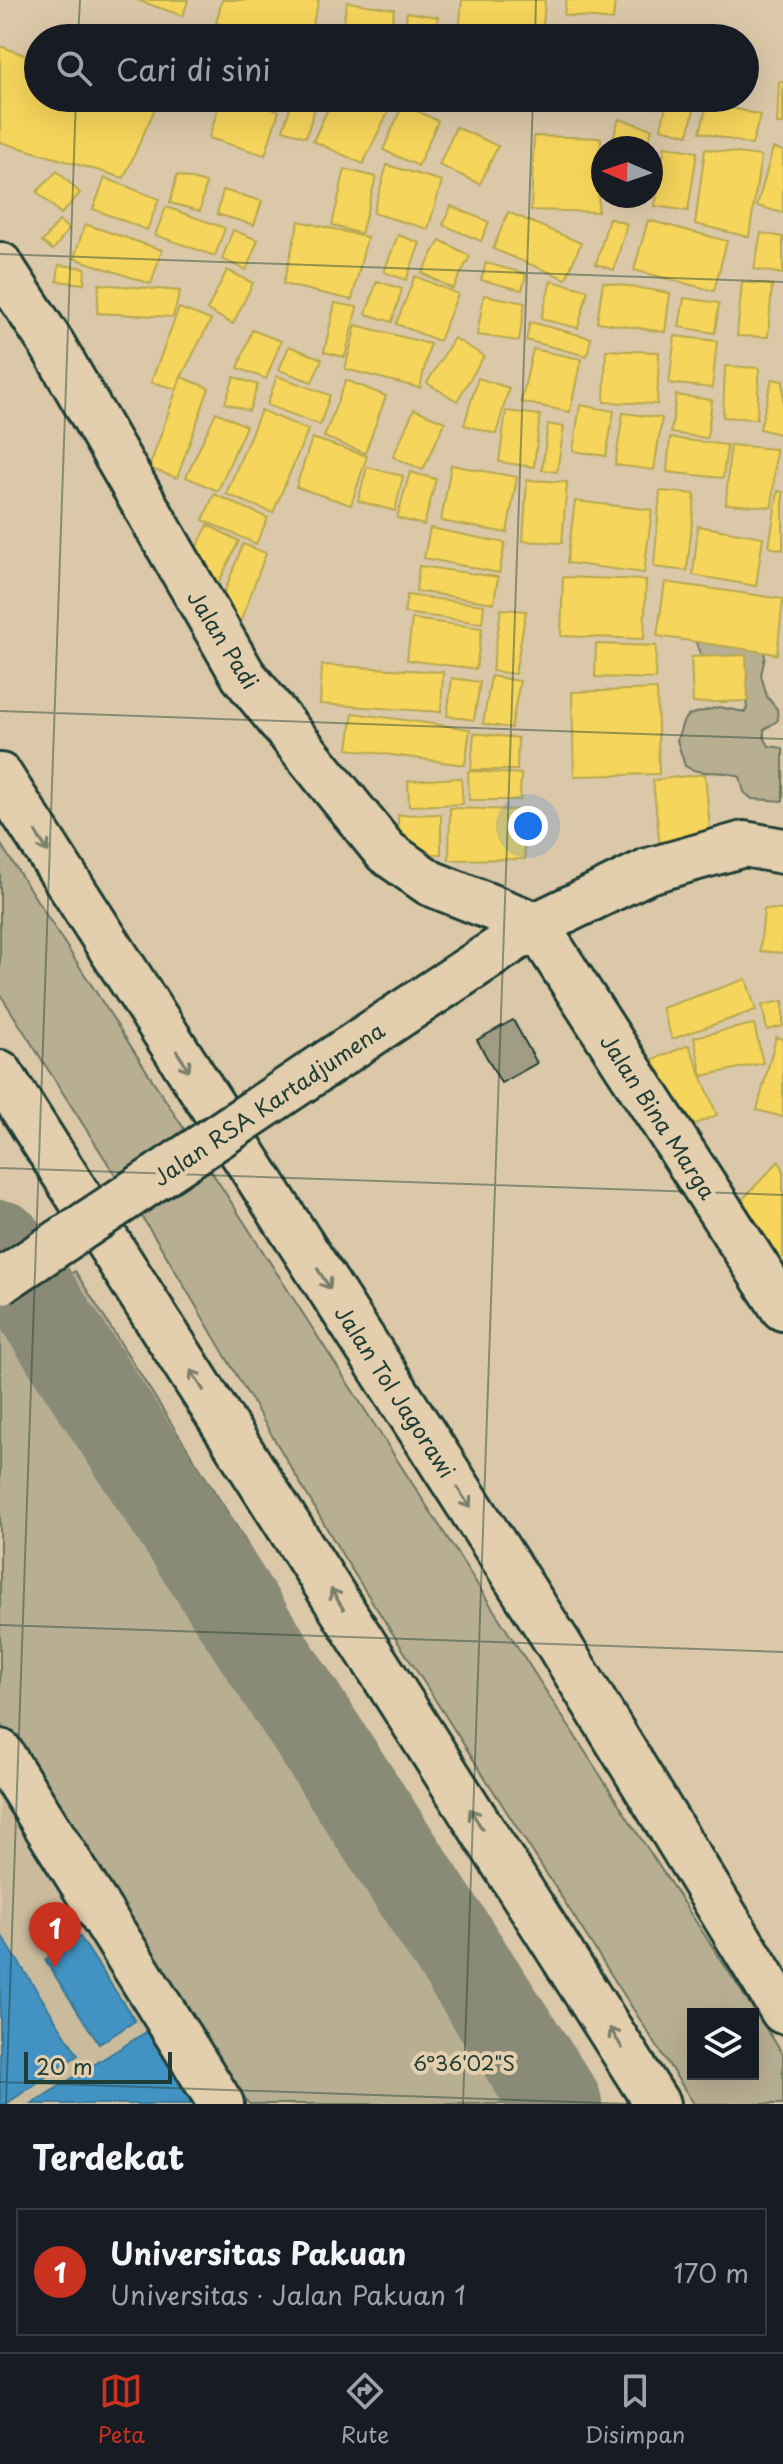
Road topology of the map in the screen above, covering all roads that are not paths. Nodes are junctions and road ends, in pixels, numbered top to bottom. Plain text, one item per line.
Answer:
1 (0, 265) edge
2 (0, 776) edge
3 (783, 851) edge
4 (536, 925) junction
5 (0, 1073) edge
6 (0, 1282) edge
7 (783, 1308) edge
8 (0, 1752) edge
9 (783, 2011) edge
10 (221, 2104) edge
11 (657, 2104) edge

1 - 4 main road, Jalan Padi
2 -> 9 main road, Jalan Tol Jagorawi
3 - 4 main road, Jalan RSA Kartadjumena
4 - 6 main road, Jalan RSA Kartadjumena, bridge
4 - 7 main road, Jalan Bina Marga
11 -> 5 main road
8 - 10 main road

